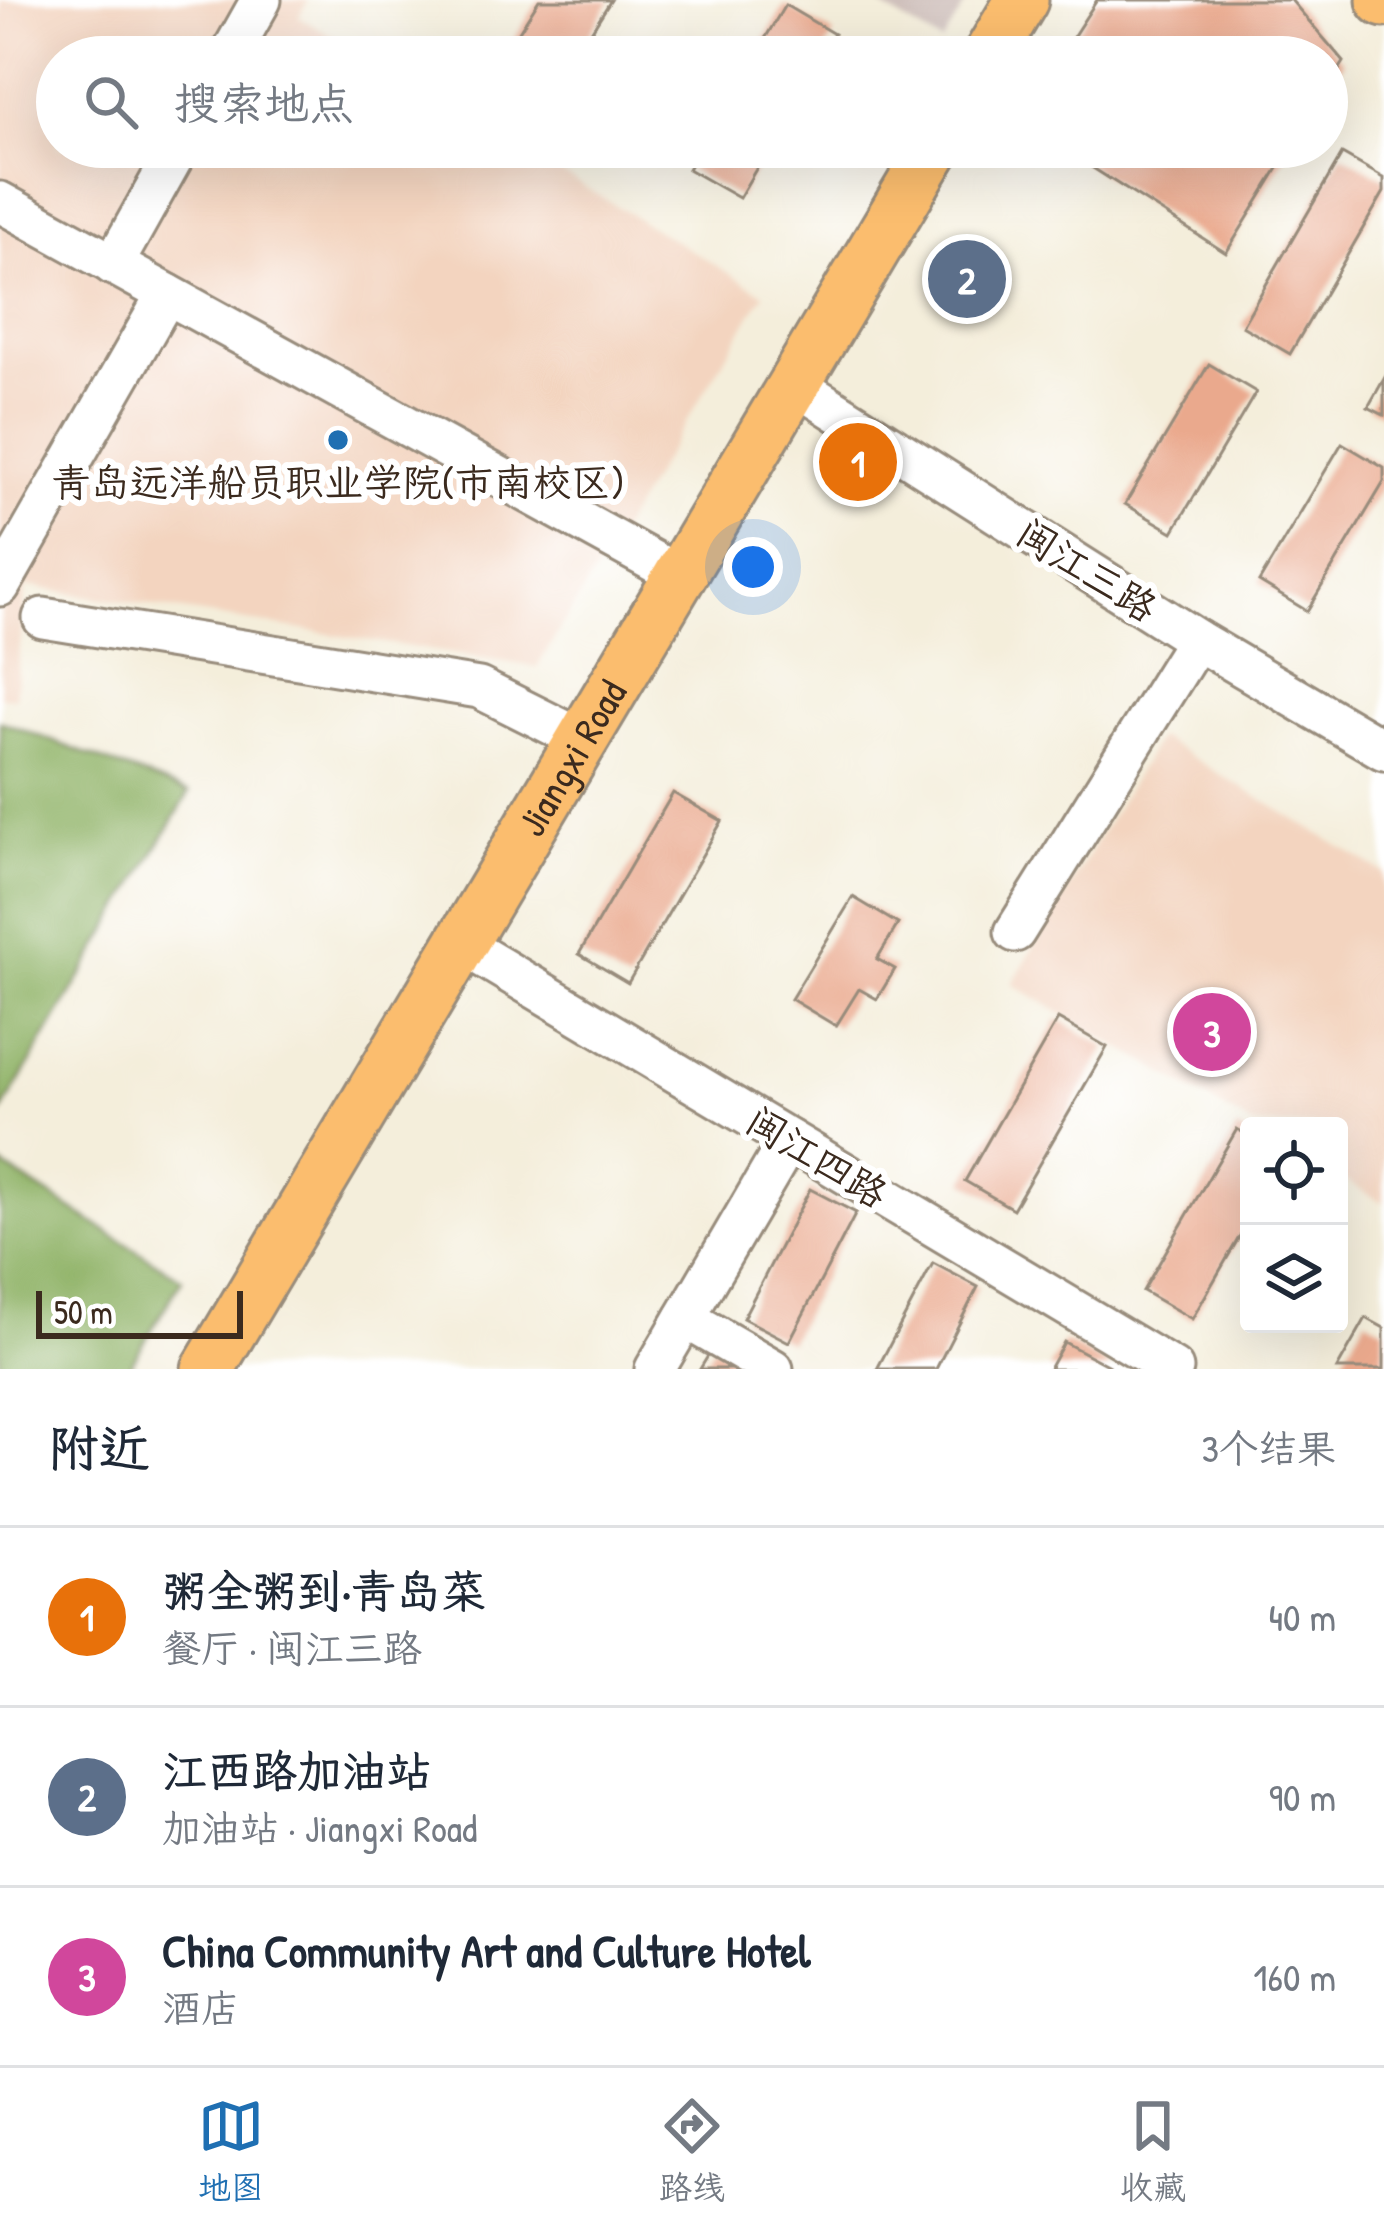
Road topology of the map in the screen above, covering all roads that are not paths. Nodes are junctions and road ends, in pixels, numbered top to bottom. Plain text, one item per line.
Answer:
1 (261, 0) edge
2 (1022, 0) edge
3 (241, 36) edge
4 (1001, 36) edge
5 (167, 168) edge
6 (923, 168) edge
7 (0, 202) edge
8 (113, 265) junction
9 (167, 294) junction
10 (794, 384) junction
11 (680, 575) junction
12 (0, 586) edge
13 (43, 618) dead end
14 (1197, 640) junction
15 (583, 740) junction
16 (1384, 750) edge
17 (1015, 932) dead end
18 (461, 944) junction
19 (789, 1140) junction
20 (685, 1318) junction
21 (208, 1369) edge
22 (656, 1369) edge
23 (773, 1369) edge
24 (1172, 1369) edge

1 - 3 street
2 - 4 main road
5 - 8 street
6 - 10 main road, Jiangxi Road
7 - 8 street
8 - 9 street
9 - 11 street
9 - 12 street
10 - 11 main road, Jiangxi Road
10 - 14 street, 闽江三路
11 - 15 main road, Jiangxi Road
13 - 15 street
14 - 16 street, 闽江三路
14 - 17 street
15 - 18 main road, Jiangxi Road
18 - 19 street, 闽江四路
18 - 21 main road, Jiangxi Road
19 - 20 street
19 - 24 street, 闽江四路
20 - 22 street
20 - 23 street

